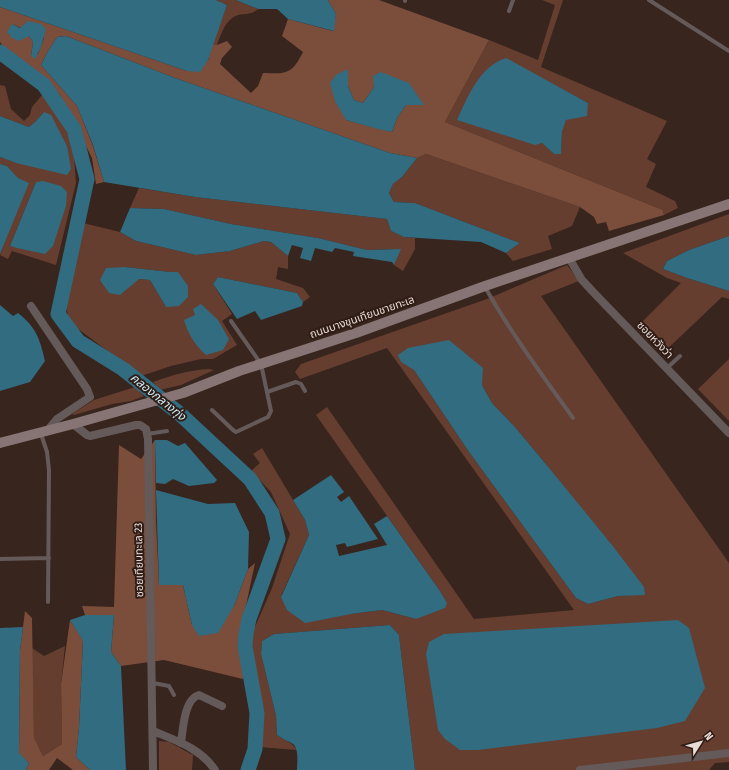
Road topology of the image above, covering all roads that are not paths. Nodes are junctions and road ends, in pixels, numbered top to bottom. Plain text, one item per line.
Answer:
1 (513, 0) edge
2 (649, 0) edge
3 (509, 11) dead end
4 (729, 51) edge
5 (729, 204) edge
6 (569, 258) junction
7 (485, 286) junction
8 (31, 306) dead end
9 (231, 321) dead end
10 (680, 356) dead end
11 (261, 364) junction
12 (667, 368) junction
13 (305, 391) dead end
14 (267, 392) junction
15 (212, 410) dead end
16 (573, 418) dead end
17 (73, 424) junction
18 (167, 431) dead end
19 (44, 432) junction
20 (729, 433) edge
21 (147, 434) junction
22 (0, 443) edge
23 (49, 558) junction
24 (0, 560) edge
25 (48, 602) dead end
26 (153, 683) junction
27 (174, 695) dead end
28 (222, 706) dead end
29 (153, 731) junction
30 (181, 743) junction
31 (729, 753) edge
32 (607, 769) edge
33 (153, 770) edge
34 (215, 770) edge
35 (580, 770) edge

1 - 3 lane
2 - 4 lane
5 - 6 main road, ถนนบางขุนเทียนชายทะเล
6 - 7 main road, ถนนบางขุนเทียนชายทะเล
6 - 12 street, ซอยหวังว่า
7 - 11 main road, ถนนบางขุนเทียนชายทะเล
7 - 16 lane
8 - 19 street
9 - 11 lane
10 - 12 lane
11 - 14 lane
11 - 17 main road, ถนนบางขุนเทียนชายทะเล
12 - 20 street, ซอยหวังว่า
13 - 14 lane
14 - 15 lane
17 - 19 main road, ถนนบางขุนเทียนชายทะเล
17 - 21 street
18 - 21 lane
19 - 22 main road, ถนนบางขุนเทียนชายทะเล
19 - 23 lane
21 - 26 street, ซอยเทียนทะเล 23
23 - 24 lane
23 - 25 lane
26 - 27 lane
26 - 29 street, ซอยเทียนทะเล 23
28 - 30 street
29 - 30 street
29 - 33 street, ซอยเทียนทะเล 23
30 - 34 street
31 - 32 street
32 - 35 street

